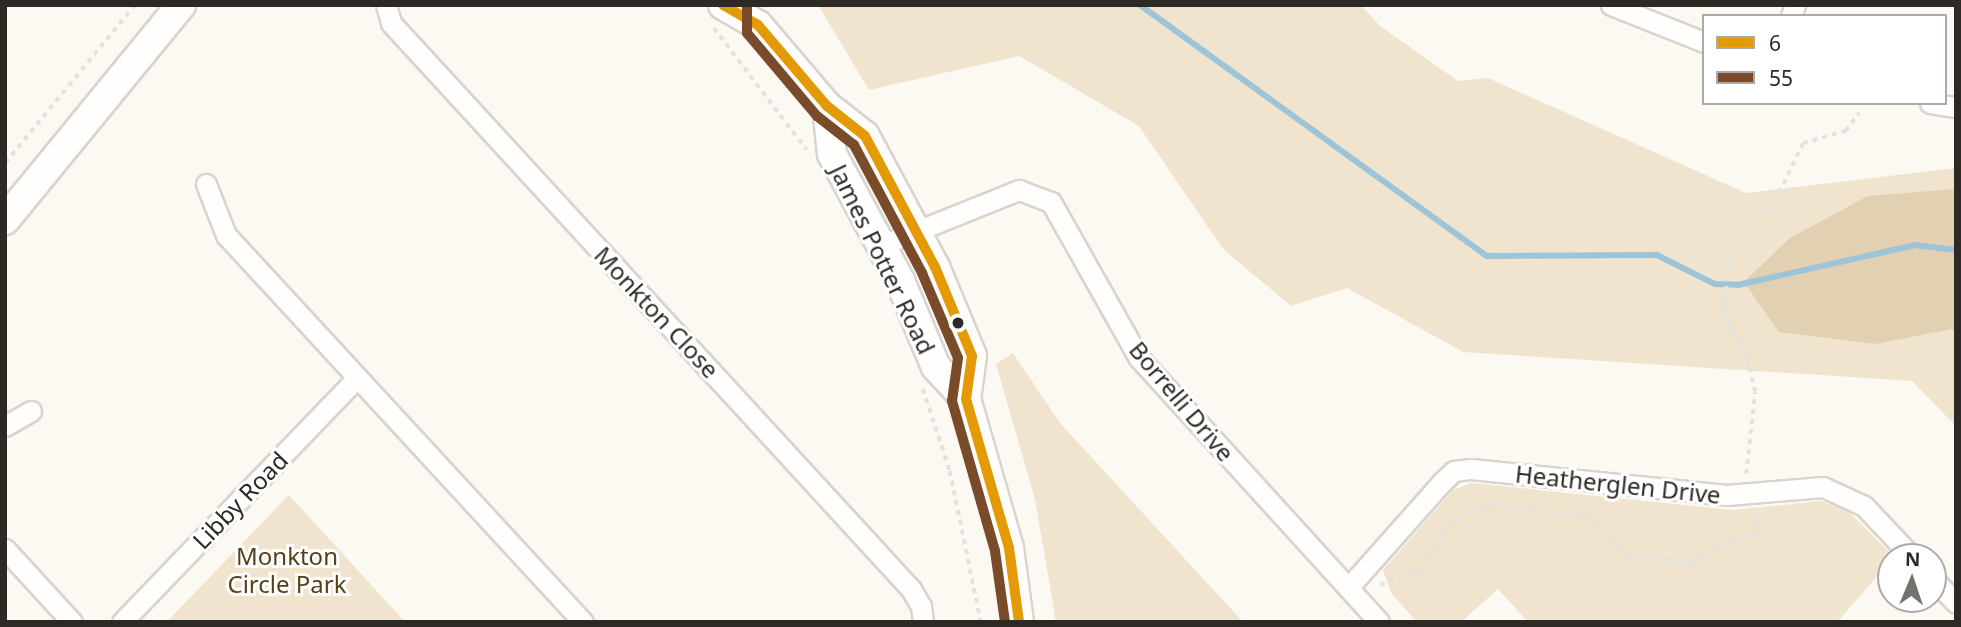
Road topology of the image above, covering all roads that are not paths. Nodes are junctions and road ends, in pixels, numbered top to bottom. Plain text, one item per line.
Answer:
1 (181, 5) edge
2 (386, 5) edge
3 (1611, 5) edge
4 (760, 15) edge
5 (718, 16) edge
6 (1702, 41) edge
7 (827, 106) junction
8 (206, 184) dead end
9 (5, 220) edge
10 (917, 231) junction
11 (882, 245) junction
12 (357, 377) junction
13 (966, 400) junction
14 (32, 411) dead end
15 (5, 426) edge
16 (1899, 543) edge
17 (5, 549) edge
18 (1348, 588) junction
19 (72, 622) edge
20 (122, 622) edge
21 (583, 622) edge
22 (923, 622) edge
23 (1018, 622) edge
24 (1379, 622) edge

1 - 9 main road
2 - 22 street, Monkton Close
3 - 6 street
4 - 5 main road, James Potter Road
4 - 7 main road, James Potter Road
7 - 10 main road, James Potter Road
7 - 11 main road, James Potter Road
8 - 12 street
10 - 11 street, Borrelli Drive
10 - 13 main road, James Potter Road
10 - 18 street, Borrelli Drive
11 - 13 main road, James Potter Road
12 - 20 street, Libby Road
12 - 21 street
13 - 23 main road, James Potter Road
14 - 15 street
16 - 18 street, Heatherglen Drive
17 - 19 street
18 - 24 street, Borrelli Drive

